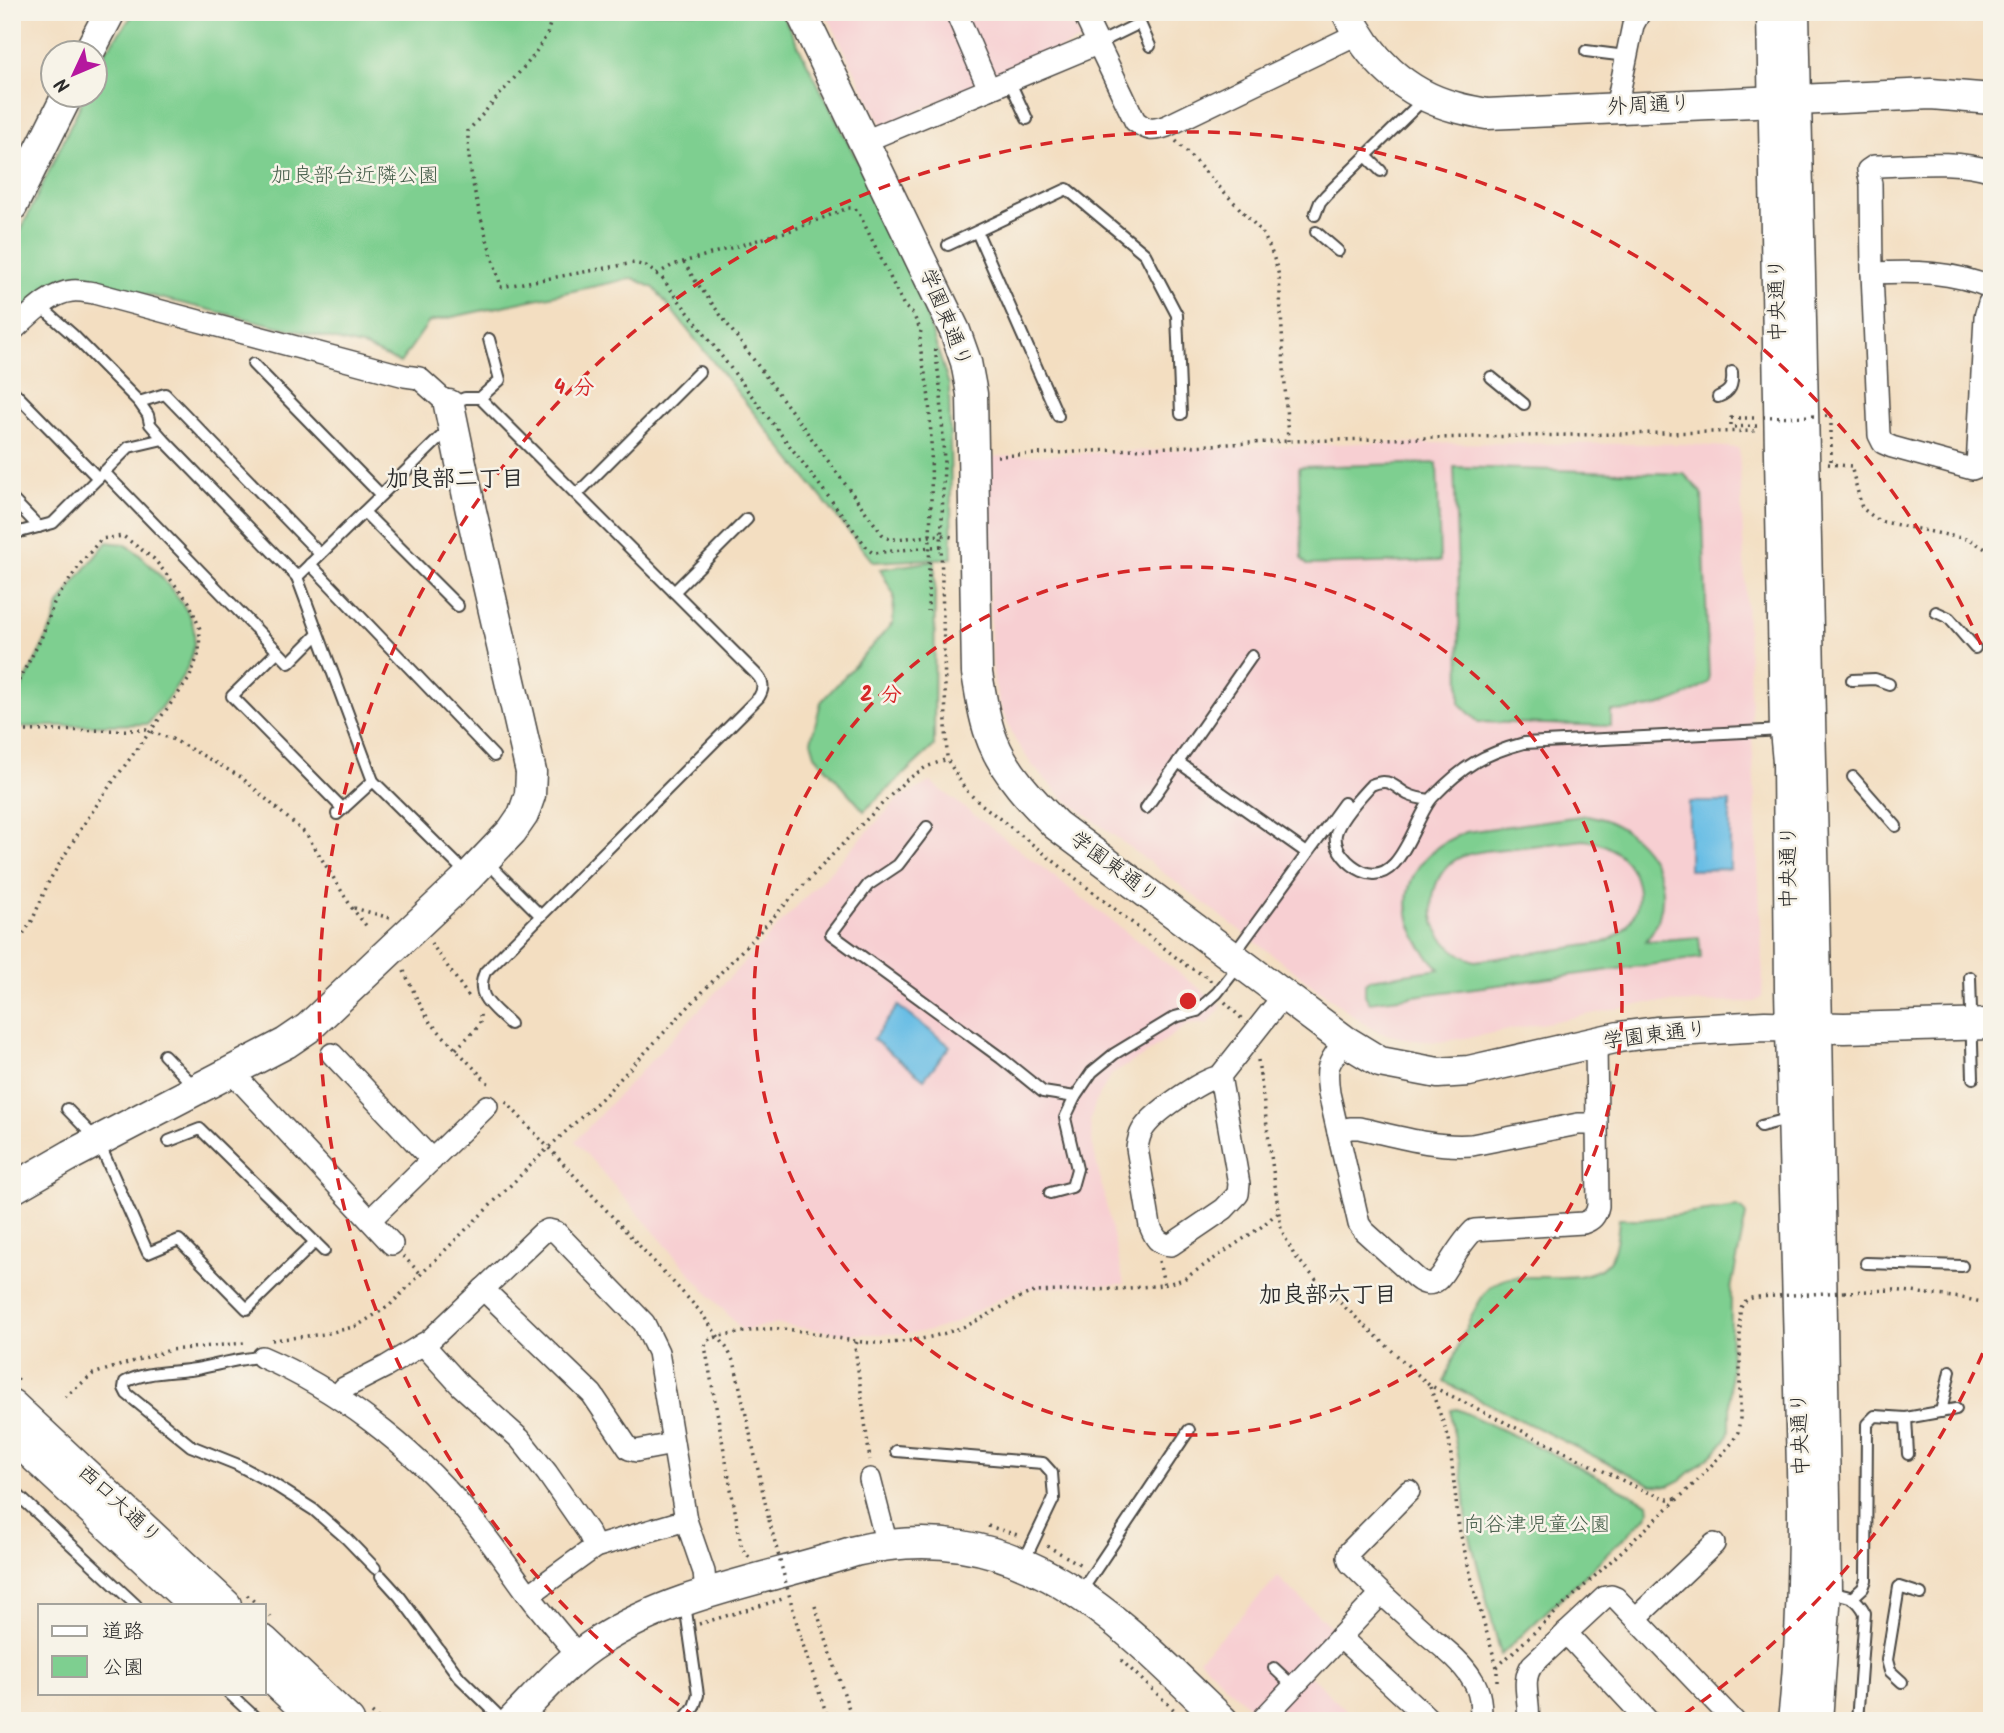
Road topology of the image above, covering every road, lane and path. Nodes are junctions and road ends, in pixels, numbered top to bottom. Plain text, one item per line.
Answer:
1 (110, 12) edge
2 (553, 12) edge
3 (801, 12) edge
4 (956, 12) edge
5 (1083, 12) edge
6 (1640, 12) edge
7 (1772, 12) edge
8 (1794, 12) edge
9 (1138, 17) edge
10 (1352, 23) edge
11 (96, 38) edge
12 (1097, 44) junction
13 (1150, 46) dead end
14 (1586, 51) dead end
15 (1626, 56) junction
16 (1009, 80) junction
17 (989, 89) junction
18 (1427, 96) junction
19 (1992, 99) edge
20 (1784, 100) junction
21 (61, 108) edge
22 (1616, 108) junction
23 (1027, 119) dead end
24 (1167, 126) junction
25 (865, 141) junction
26 (1366, 156) junction
27 (1381, 171) dead end
28 (1992, 171) edge
29 (1054, 180) dead end
30 (1059, 192) junction
31 (12, 206) edge
32 (1315, 215) dead end
33 (976, 232) junction
34 (1316, 232) dead end
35 (948, 245) dead end
36 (1338, 251) dead end
37 (683, 261) junction
38 (1872, 273) junction
39 (657, 274) junction
40 (1992, 288) edge
41 (1992, 299) edge
42 (41, 307) junction
43 (12, 331) edge
44 (489, 340) dead end
45 (253, 364) dead end
46 (699, 372) dead end
47 (1732, 372) dead end
48 (1491, 377) dead end
49 (12, 390) edge
50 (1718, 397) dead end
51 (481, 398) junction
52 (139, 402) junction
53 (1524, 404) dead end
54 (1762, 410) dead end
55 (1181, 414) dead end
56 (452, 415) junction
57 (1058, 416) dead end
58 (1752, 426) dead end
59 (163, 439) junction
60 (1288, 441) junction
61 (974, 457) junction
62 (1819, 464) dead end
63 (1831, 464) junction
64 (101, 475) junction
65 (577, 494) junction
66 (381, 495) junction
67 (12, 499) edge
68 (364, 512) junction
69 (747, 519) dead end
70 (39, 527) junction
71 (12, 534) edge
72 (942, 535) dead end
73 (929, 536) junction
74 (941, 546) dead end
75 (929, 548) junction
76 (1992, 553) edge
77 (320, 554) junction
78 (310, 564) junction
79 (297, 578) junction
80 (674, 592) junction
81 (458, 606) dead end
82 (928, 611) dead end
83 (1936, 612) dead end
84 (317, 634) junction
85 (1975, 648) dead end
86 (277, 652) junction
87 (1252, 656) dead end
88 (1852, 680) dead end
89 (1889, 684) dead end
90 (12, 693) edge
91 (1797, 728) junction
92 (12, 731) edge
93 (152, 731) junction
94 (494, 756) dead end
95 (947, 759) dead end
96 (1178, 762) junction
97 (1853, 776) dead end
98 (373, 781) junction
99 (1430, 800) junction
100 (1344, 803) dead end
101 (1146, 808) dead end
102 (1896, 826) dead end
103 (927, 827) dead end
104 (1307, 853) junction
105 (477, 868) junction
106 (352, 908) junction
107 (541, 916) junction
108 (416, 926) junction
109 (368, 928) dead end
110 (12, 950) edge
111 (400, 963) dead end
112 (1236, 963) junction
113 (1970, 977) dead end
114 (1217, 993) junction
115 (1284, 995) junction
116 (471, 1000) dead end
117 (479, 1012) dead end
118 (510, 1024) dead end
119 (1982, 1024) edge
120 (1805, 1027) junction
121 (1254, 1031) junction
122 (1344, 1040) junction
123 (1596, 1043) junction
124 (456, 1049) junction
125 (332, 1054) dead end
126 (164, 1055) dead end
127 (231, 1071) junction
128 (1220, 1076) junction
129 (1973, 1078) dead end
130 (198, 1089) junction
131 (492, 1096) junction
132 (1075, 1097) junction
133 (67, 1109) dead end
134 (1597, 1124) junction
135 (1793, 1125) junction
136 (1760, 1126) dead end
137 (1338, 1132) junction
138 (98, 1141) junction
139 (169, 1141) dead end
140 (548, 1148) junction
141 (432, 1160) junction
142 (12, 1189) edge
143 (1050, 1193) dead end
144 (1278, 1212) junction
145 (369, 1220) junction
146 (314, 1242) junction
147 (392, 1244) joint
148 (324, 1251) dead end
149 (1866, 1263) dead end
150 (1962, 1266) dead end
151 (422, 1275) junction
152 (1782, 1286) dead end
153 (483, 1289) junction
154 (1836, 1289) dead end
155 (1782, 1299) dead end
156 (1836, 1303) dead end
157 (1992, 1304) edge
158 (717, 1336) junction
159 (857, 1342) junction
160 (423, 1344) junction
161 (256, 1347) junction
162 (1950, 1371) dead end
163 (1429, 1385) junction
164 (338, 1396) junction
165 (65, 1397) dead end
166 (12, 1405) edge
167 (1956, 1409) dead end
168 (1941, 1412) junction
169 (1906, 1418) junction
170 (1189, 1430) dead end
171 (12, 1436) edge
172 (673, 1444) junction
173 (896, 1451) dead end
174 (1908, 1454) dead end
175 (870, 1479) joint
176 (1409, 1491) dead end
177 (19, 1496) dead end
178 (1678, 1498) junction
179 (686, 1520) junction
180 (976, 1524) dead end
181 (1714, 1544) dead end
182 (887, 1545) junction
183 (789, 1546) dead end
184 (595, 1547) junction
185 (775, 1549) dead end
186 (1028, 1552) junction
187 (737, 1561) dead end
188 (1087, 1583) junction
189 (1827, 1593) junction
190 (1381, 1594) junction
191 (1921, 1594) dead end
192 (529, 1595) junction
193 (790, 1596) dead end
194 (135, 1604) edge
195 (193, 1604) edge
196 (225, 1604) edge
197 (815, 1606) dead end
198 (693, 1608) junction
199 (1636, 1618) junction
200 (1566, 1633) junction
201 (1340, 1637) junction
202 (266, 1643) edge
203 (1114, 1654) dead end
204 (578, 1655) junction
205 (1274, 1668) dead end
206 (266, 1673) edge
207 (1902, 1682) dead end
208 (1294, 1686) junction
209 (230, 1694) edge
210 (259, 1721) edge
211 (317, 1721) edge
212 (349, 1721) edge
213 (504, 1721) edge
214 (512, 1721) edge
215 (688, 1721) edge
216 (829, 1721) edge
217 (853, 1721) edge
218 (1186, 1721) edge
219 (1223, 1721) edge
220 (1261, 1721) edge
221 (1431, 1721) edge
222 (1481, 1721) edge
223 (1528, 1721) edge
224 (1648, 1721) edge
225 (1734, 1721) edge
226 (1793, 1721) edge
227 (1817, 1721) edge
228 (1857, 1721) edge

1 - 11 street
2 - 39 path
3 - 25 street, 学園東通り
4 - 17 street
5 - 12 street
6 - 15 street
7 - 20 street, 中央通り
8 - 20 street, 中央通り
9 - 12 lane
9 - 13 lane
10 - 18 street, 外周通り
10 - 24 street
12 - 16 street
12 - 24 street
14 - 15 lane
15 - 22 street
16 - 17 street
16 - 23 lane
17 - 25 street
18 - 22 street, 外周通り
18 - 26 lane
19 - 20 street, 外周通り
20 - 22 street, 外周通り
20 - 91 street, 中央通り
21 - 31 street
24 - 60 path
25 - 61 street, 学園東通り
26 - 27 lane
26 - 32 lane
28 - 38 street
29 - 30 lane
30 - 33 lane
30 - 55 lane
33 - 35 lane
33 - 57 lane
34 - 36 lane
37 - 39 path
37 - 73 path
37 - 73 path
38 - 40 street
38 - 41 street
39 - 75 path
42 - 43 street
42 - 52 lane
42 - 56 street
44 - 51 lane
45 - 66 lane
46 - 65 lane
47 - 50 lane
48 - 53 lane
49 - 64 lane
51 - 56 lane
51 - 65 lane
52 - 59 lane
52 - 77 lane
54 - 60 path
56 - 66 lane
56 - 105 street
58 - 63 path, bridge
59 - 64 lane
59 - 79 lane
60 - 61 path
61 - 112 street, 学園東通り
62 - 63 path
63 - 76 path
64 - 70 lane
64 - 86 lane
65 - 80 lane
66 - 68 lane
67 - 70 lane
68 - 77 lane
68 - 81 lane
69 - 80 lane
70 - 71 lane
72 - 73 path
73 - 75 path
74 - 75 path
75 - 82 path
77 - 78 lane
78 - 79 lane
78 - 94 lane
79 - 84 lane
80 - 107 lane
83 - 85 lane
84 - 86 lane
84 - 98 lane
86 - 98 lane
87 - 96 lane
88 - 89 lane
90 - 93 path
91 - 99 lane
91 - 120 street, 中央通り
92 - 93 path
93 - 106 path
93 - 110 path
95 - 140 path
96 - 101 lane
96 - 104 lane
97 - 102 lane
98 - 105 lane
99 - 99 lane
100 - 104 lane
103 - 132 lane
104 - 112 lane
105 - 107 lane
105 - 108 street
106 - 108 path
106 - 109 path
107 - 118 lane
108 - 116 path
108 - 127 street
111 - 124 path
112 - 114 lane
112 - 114 path
112 - 115 street, 学園東通り
113 - 119 lane
114 - 121 path
114 - 132 lane
115 - 121 street
115 - 122 street, 学園東通り
117 - 124 path
119 - 120 street, 学園東通り
119 - 129 lane
120 - 123 street, 学園東通り
120 - 135 street, 中央通り
120 - 189 street, 中央通り
121 - 128 street
121 - 144 path
122 - 123 street, 学園東通り
122 - 137 street
123 - 134 street
124 - 131 path
125 - 141 street
126 - 130 lane
127 - 130 street
127 - 145 street
128 - 128 street
130 - 138 street
131 - 140 path
131 - 141 street
132 - 143 lane
133 - 138 lane
134 - 137 street
134 - 137 street
135 - 136 lane
135 - 189 street, 中央通り
138 - 142 street
138 - 146 lane
139 - 146 lane
140 - 151 path
140 - 158 path
141 - 145 street
144 - 159 path
144 - 163 path
145 - 147 street
146 - 148 lane
147 - 151 path
149 - 150 lane
151 - 161 path
152 - 155 path
153 - 160 street
153 - 172 street
153 - 172 street
154 - 156 path
157 - 178 path, bridge
158 - 159 path
158 - 187 path
158 - 216 path, bridge
159 - 175 path
160 - 164 street
160 - 184 street
161 - 164 street
161 - 165 path
161 - 213 lane
162 - 168 lane
163 - 178 path
163 - 178 path
164 - 192 street
166 - 196 street, 西口大通り
167 - 168 lane
168 - 169 lane
169 - 174 lane
169 - 189 lane
170 - 188 lane
171 - 195 street, 西口大通り
172 - 179 street
173 - 186 lane
175 - 182 street
176 - 190 street
177 - 194 lane
179 - 184 street
179 - 198 street
180 - 186 path
181 - 199 street
182 - 186 street
182 - 198 street
183 - 185 path
184 - 192 street
186 - 188 street
186 - 188 path
188 - 219 street
189 - 226 street, 中央通り
189 - 227 street, 中央通り
189 - 228 lane
190 - 201 street
190 - 222 street
191 - 207 lane
192 - 204 street
193 - 198 path
197 - 217 path
198 - 204 street
198 - 215 lane
199 - 200 street
199 - 225 street
200 - 223 street
200 - 224 street
201 - 208 street
201 - 221 street
202 - 212 street
203 - 218 path
204 - 214 street
205 - 208 lane
206 - 211 street
208 - 220 street
209 - 210 lane

